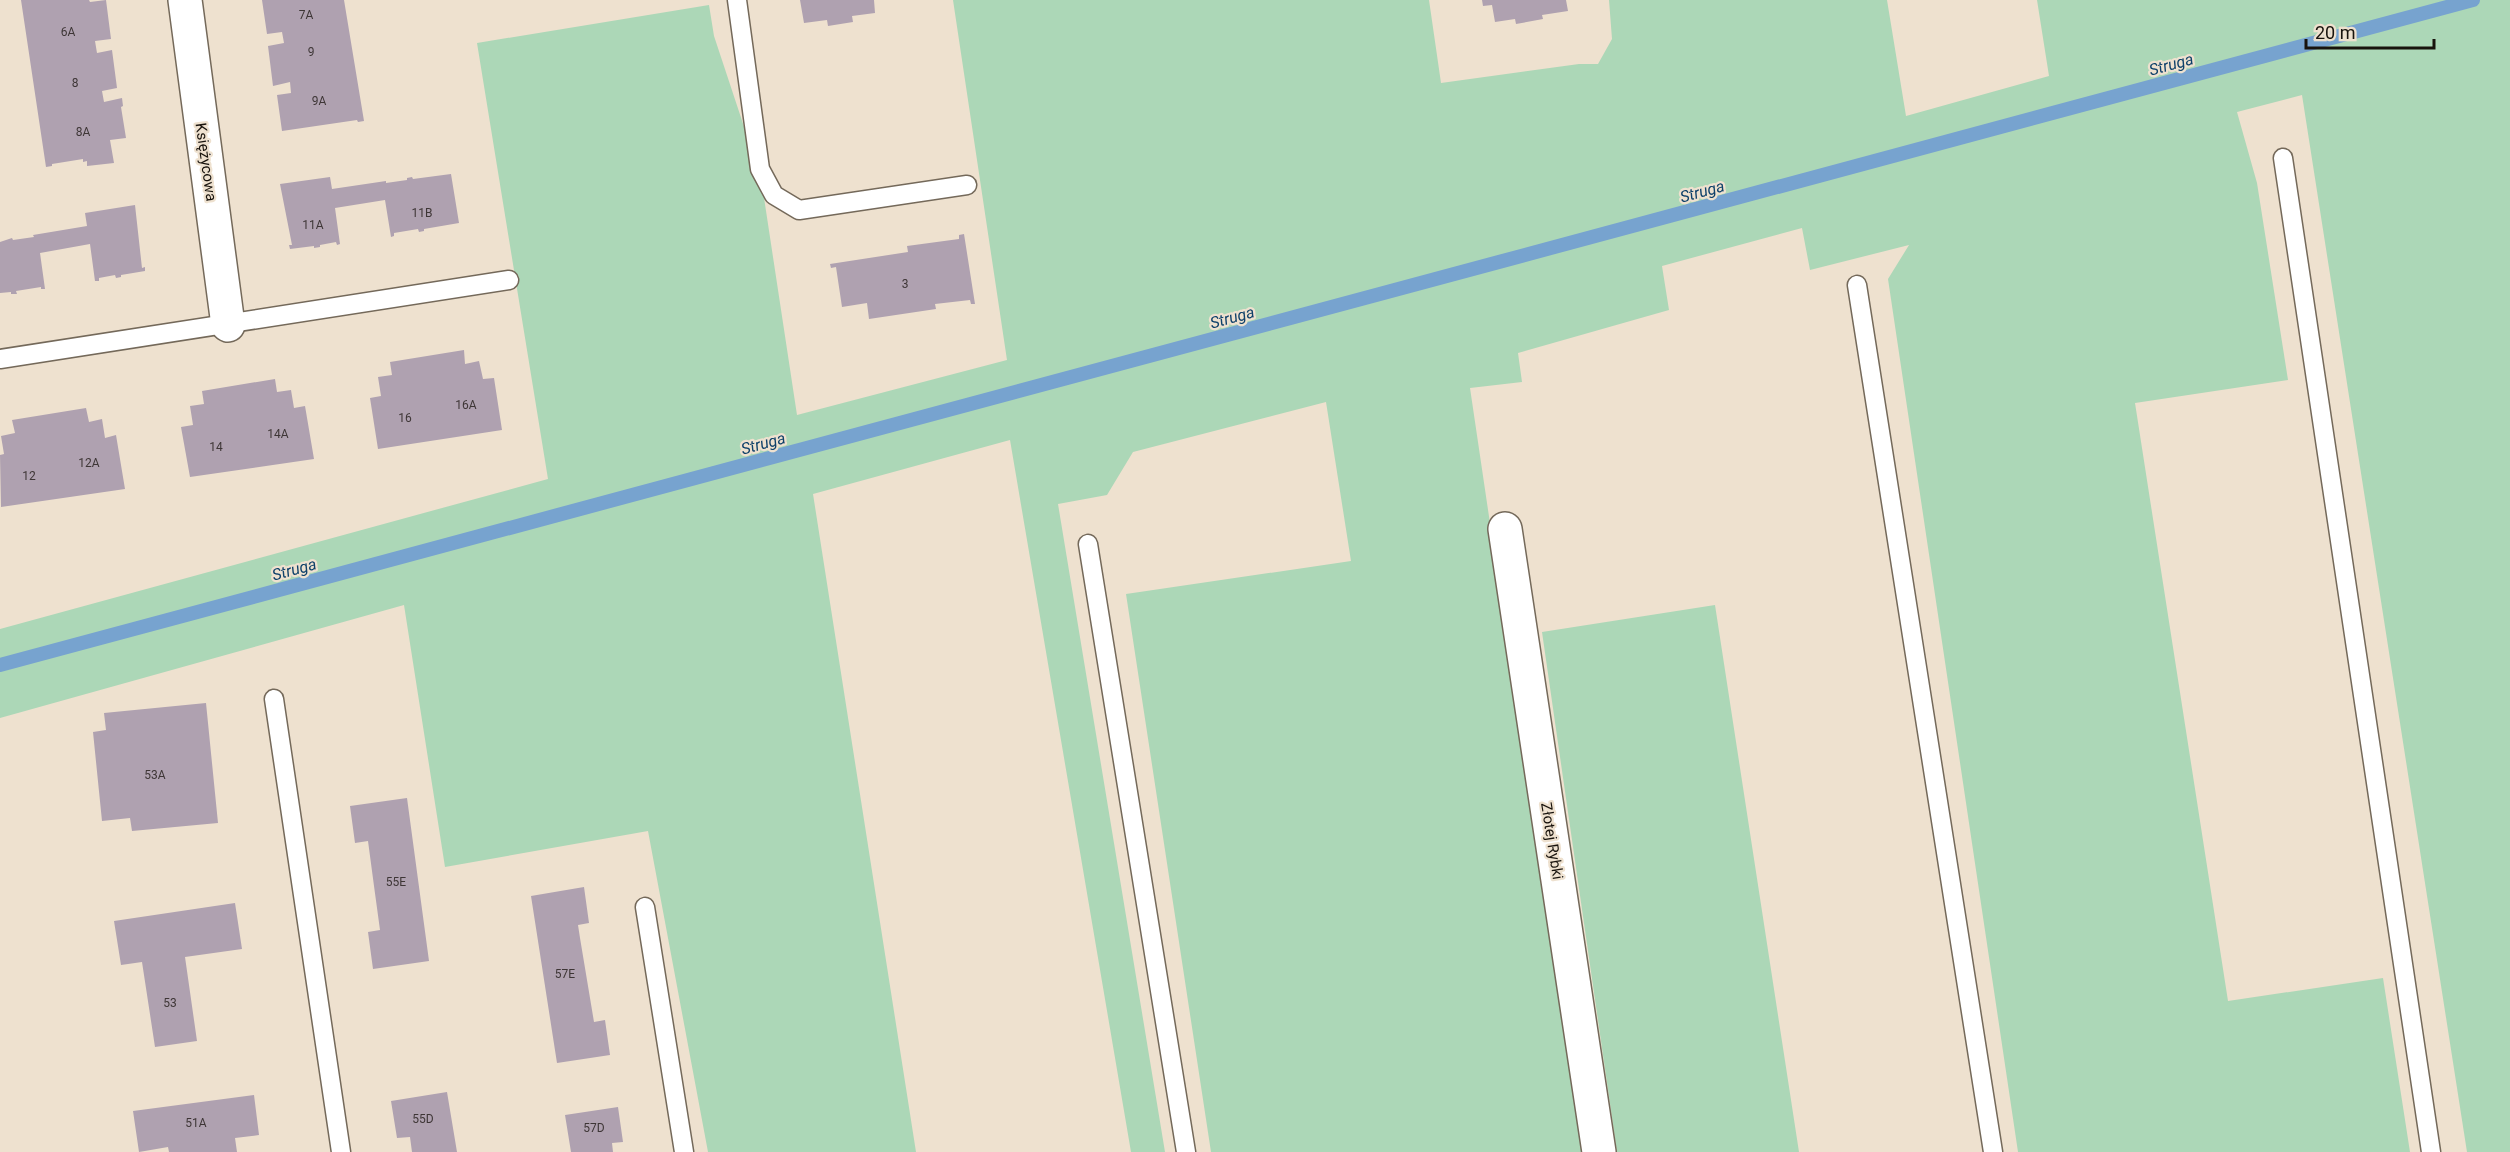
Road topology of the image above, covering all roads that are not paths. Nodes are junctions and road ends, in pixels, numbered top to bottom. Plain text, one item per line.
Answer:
1 (185, 0) edge
2 (737, 0) edge
3 (2283, 158) dead end
4 (967, 185) dead end
5 (509, 280) dead end
6 (1857, 285) dead end
7 (228, 325) junction
8 (0, 359) edge
9 (1505, 530) dead end
10 (1088, 544) dead end
11 (274, 699) dead end
12 (645, 907) dead end
13 (341, 1152) edge
14 (684, 1152) edge
15 (1186, 1152) edge
16 (1599, 1152) edge
17 (1993, 1152) edge
18 (2430, 1152) edge

1 - 7 street, Księżycowa
2 - 4 lane
3 - 18 lane
5 - 7 lane
6 - 17 lane
7 - 8 lane
9 - 16 street, Złotej Rybki
10 - 15 lane
11 - 13 lane
12 - 14 lane

